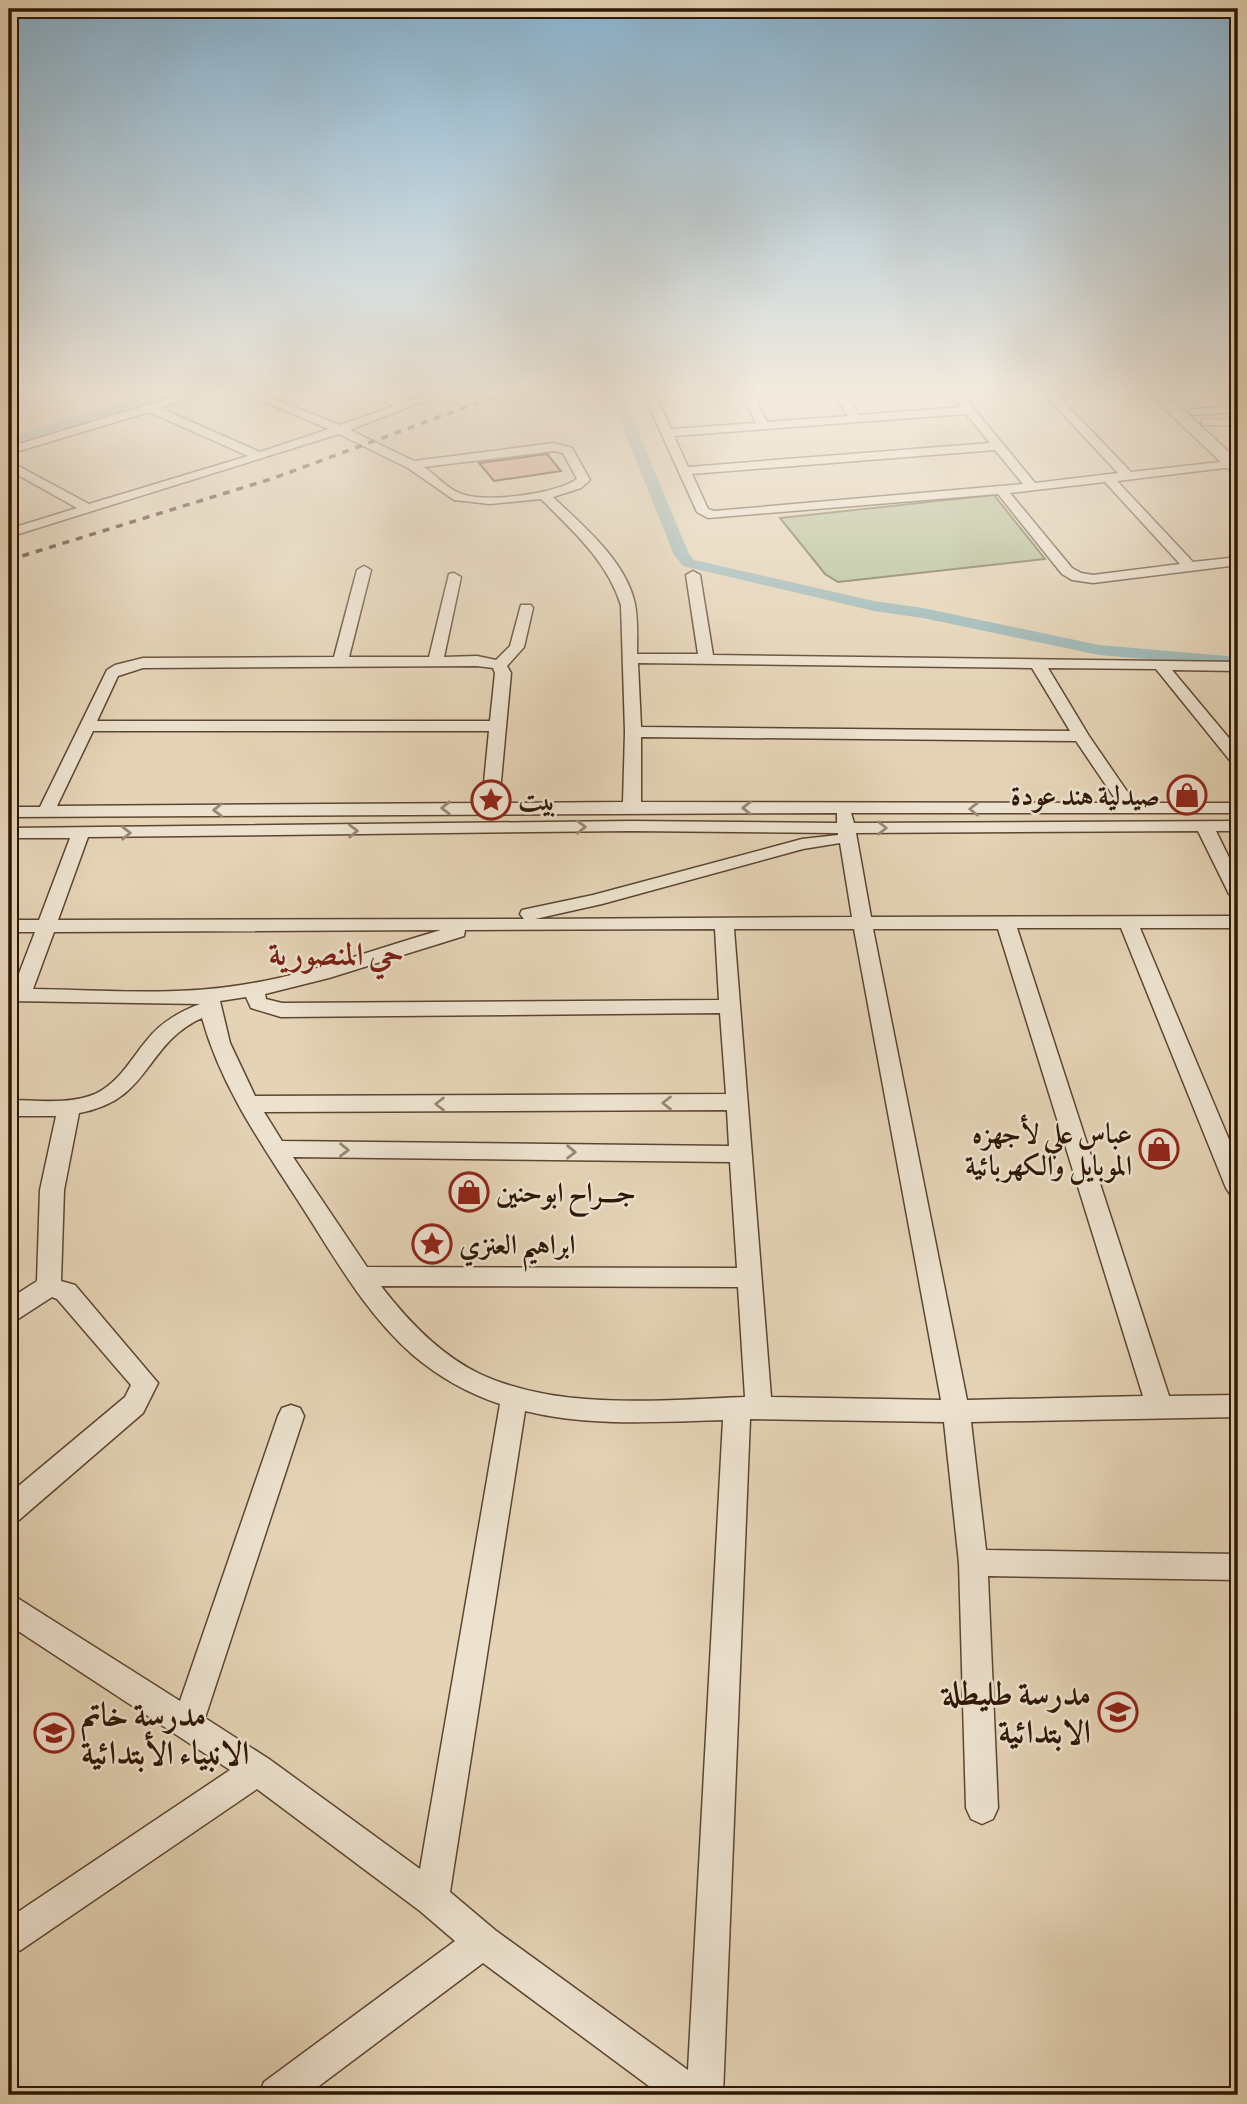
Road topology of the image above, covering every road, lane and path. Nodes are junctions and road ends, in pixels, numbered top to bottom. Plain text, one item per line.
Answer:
1 (56, 491) edge
2 (146, 491) edge
3 (449, 491) edge
4 (561, 491) edge
5 (693, 491) edge
6 (988, 491) edge
7 (1002, 491) edge
8 (1120, 491) edge
9 (544, 494) junction
10 (88, 509) junction
11 (9, 533) edge
12 (1238, 561) edge
13 (1191, 567) junction
14 (364, 570) dead end
15 (692, 575) dead end
16 (454, 578) dead end
17 (526, 608) dead end
18 (630, 658) junction
19 (706, 659) junction
20 (340, 662) junction
21 (435, 662) junction
22 (1037, 663) junction
23 (499, 665) junction
24 (1160, 665) junction
25 (1238, 666) edge
26 (86, 726) junction
27 (498, 726) junction
28 (633, 732) junction
29 (1082, 736) junction
30 (1238, 760) edge
31 (632, 807) junction
32 (490, 808) junction
33 (1130, 808) junction
34 (1238, 808) edge
35 (9, 812) edge
36 (46, 812) junction
37 (846, 825) junction
38 (1204, 826) junction
39 (1238, 826) edge
40 (81, 833) junction
41 (9, 834) edge
42 (1238, 894) edge
43 (862, 922) junction
44 (1005, 922) junction
45 (1128, 922) junction
46 (1238, 922) edge
47 (724, 923) junction
48 (486, 924) junction
49 (9, 926) edge
50 (47, 926) junction
51 (253, 990) junction
52 (15, 995) edge
53 (209, 1001) junction
54 (729, 1006) junction
55 (735, 1102) junction
56 (250, 1104) junction
57 (9, 1108) edge
58 (69, 1108) junction
59 (275, 1149) junction
60 (739, 1154) junction
61 (1238, 1188) edge
62 (360, 1276) junction
63 (751, 1278) junction
64 (49, 1286) junction
65 (9, 1312) edge
66 (514, 1399) junction
67 (1238, 1406) edge
68 (1158, 1407) junction
69 (748, 1409) junction
70 (956, 1410) junction
71 (291, 1416) dead end
72 (9, 1511) edge
73 (973, 1563) junction
74 (1238, 1567) edge
75 (9, 1609) edge
76 (187, 1726) junction
77 (258, 1770) junction
78 (982, 1808) dead end
79 (432, 1899) junction
80 (9, 1938) edge
81 (483, 1942) junction
82 (277, 2095) edge
83 (691, 2095) edge
84 (705, 2095) edge

1 - 10 street
2 - 10 street
3 - 9 street
4 - 9 street
5 - 6 street
7 - 13 street
8 - 13 street
9 - 18 street
10 - 11 street
12 - 13 street
14 - 20 street
15 - 19 street
16 - 21 street
17 - 23 street
18 - 19 street
18 - 28 street
19 - 22 street
20 - 21 street
20 - 26 street
21 - 23 street
22 - 24 street
22 - 29 street
23 - 27 street
24 - 25 street
24 - 30 street
26 - 27 street
26 - 36 street
27 - 32 street
28 - 29 street
28 - 31 street
29 - 33 street
31 - 32 street
37 -> 31 street
32 -> 36 street
33 - 34 street
33 -> 37 street
35 - 36 street
37 -> 38 street
40 -> 37 street
37 - 43 street
37 - 48 street
38 - 39 street
38 - 42 street
40 - 41 street
40 - 50 street
43 - 44 street
43 - 47 street
43 - 70 street
44 - 45 street
44 - 68 street
45 - 46 street
45 - 61 street
47 - 48 street
47 - 54 street
48 - 50 street
48 - 51 street
49 - 50 street
50 - 52 street
51 - 53 street
51 - 54 street
52 - 53 street
53 - 56 street
53 - 58 street
54 - 55 street
55 -> 56 street
55 - 60 street
56 - 59 street
57 - 58 street
58 - 64 street
59 -> 60 street
59 - 62 street
60 - 63 street
62 - 63 street
62 - 66 street
63 - 69 street
64 - 65 street
64 - 72 street
66 - 69 street
66 - 79 street
67 - 68 street
68 - 70 street
69 - 70 street
69 - 84 street
70 - 73 street
71 - 76 street
73 - 74 street
73 - 78 street
75 - 76 street
76 - 77 street
77 - 79 street
77 - 80 street
79 - 81 street
81 - 82 street
81 - 83 street

